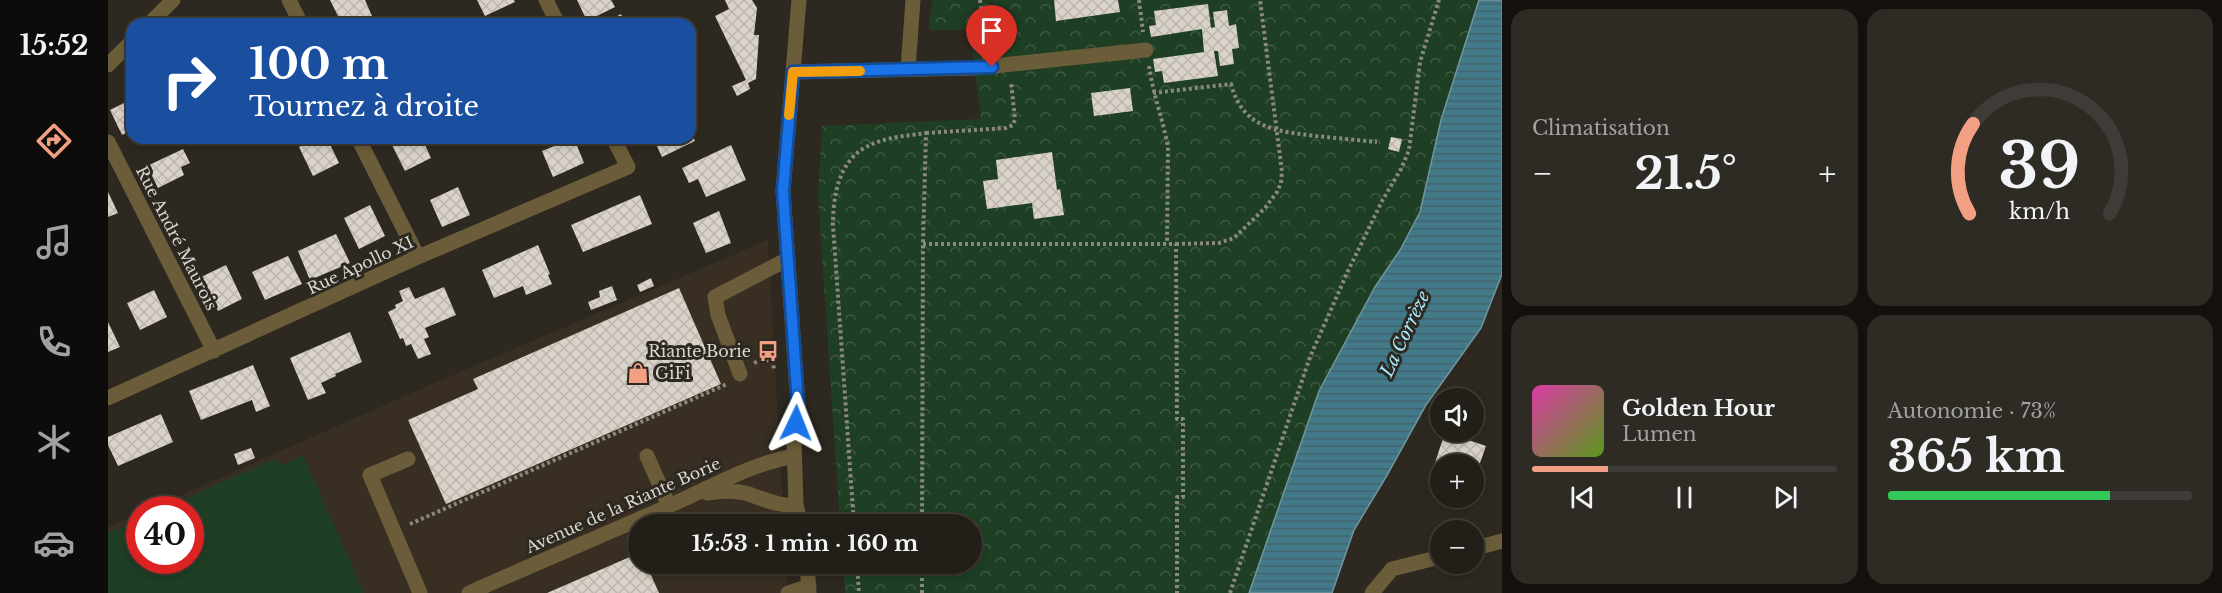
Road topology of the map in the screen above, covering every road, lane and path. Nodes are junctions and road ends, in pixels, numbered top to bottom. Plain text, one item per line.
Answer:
1 (173, 0) edge
2 (289, 0) edge
3 (546, 0) edge
4 (799, 0) edge
5 (913, 0) edge
6 (980, 0) edge
7 (1139, 0) edge
8 (1260, 0) edge
9 (1439, 0) edge
10 (155, 18) edge
11 (298, 18) edge
12 (555, 18) edge
13 (126, 47) edge
14 (1146, 50) junction
15 (108, 65) edge
16 (1009, 66) junction
17 (908, 69) junction
18 (793, 72) junction
19 (1153, 93) junction
20 (1277, 131) junction
21 (926, 133) junction
22 (108, 142) edge
23 (1377, 142) dead end
24 (361, 144) edge
25 (616, 144) edge
26 (923, 244) junction
27 (1167, 244) junction
28 (1176, 244) junction
29 (418, 257) junction
30 (788, 259) junction
31 (214, 351) junction
32 (740, 374) joint
33 (108, 398) edge
34 (647, 456) dead end
35 (794, 456) junction
36 (408, 459) dead end
37 (695, 494) junction
38 (796, 505) junction
39 (669, 506) junction
40 (798, 514) edge
41 (853, 514) edge
42 (922, 514) edge
43 (394, 531) junction
44 (1502, 542) edge
45 (1484, 546) edge
46 (1430, 560) edge
47 (808, 574) edge
48 (858, 574) edge
49 (922, 574) edge
50 (809, 590) edge
51 (420, 593) edge
52 (469, 593) edge
53 (788, 593) edge
54 (859, 593) edge
55 (922, 593) edge
56 (1177, 593) edge
57 (1230, 593) edge
58 (1372, 593) edge

1 - 10 street
2 - 11 street
3 - 12 street
4 - 18 street
5 - 17 street
6 - 16 path
7 - 14 path
8 - 20 path
9 - 57 path
13 - 15 street
14 - 16 street
14 - 19 path
16 - 17 street
16 - 21 path
17 - 18 street
18 - 30 street
19 - 20 path
19 - 27 path
20 - 23 path
20 - 28 path
21 - 26 path
21 - 41 path
22 - 31 street, Rue André Maurois
24 - 29 street
25 - 29 street, Rue Apollo XI
26 - 27 path
26 - 42 path
27 - 28 path
28 - 56 path
29 - 31 street, Rue Apollo XI
30 - 32 street
30 - 35 street
31 - 33 street, Rue Apollo XI
32 - 43 path
34 - 39 street
35 - 37 street, Avenue de la Riante Borie
35 - 38 street
36 - 43 street
37 - 38 street
37 - 39 street, Avenue de la Riante Borie
38 - 40 street
39 - 52 street, Avenue de la Riante Borie
43 - 51 street
44 - 45 street
46 - 58 street
47 - 50 street
48 - 54 path
49 - 55 path
50 - 53 street

